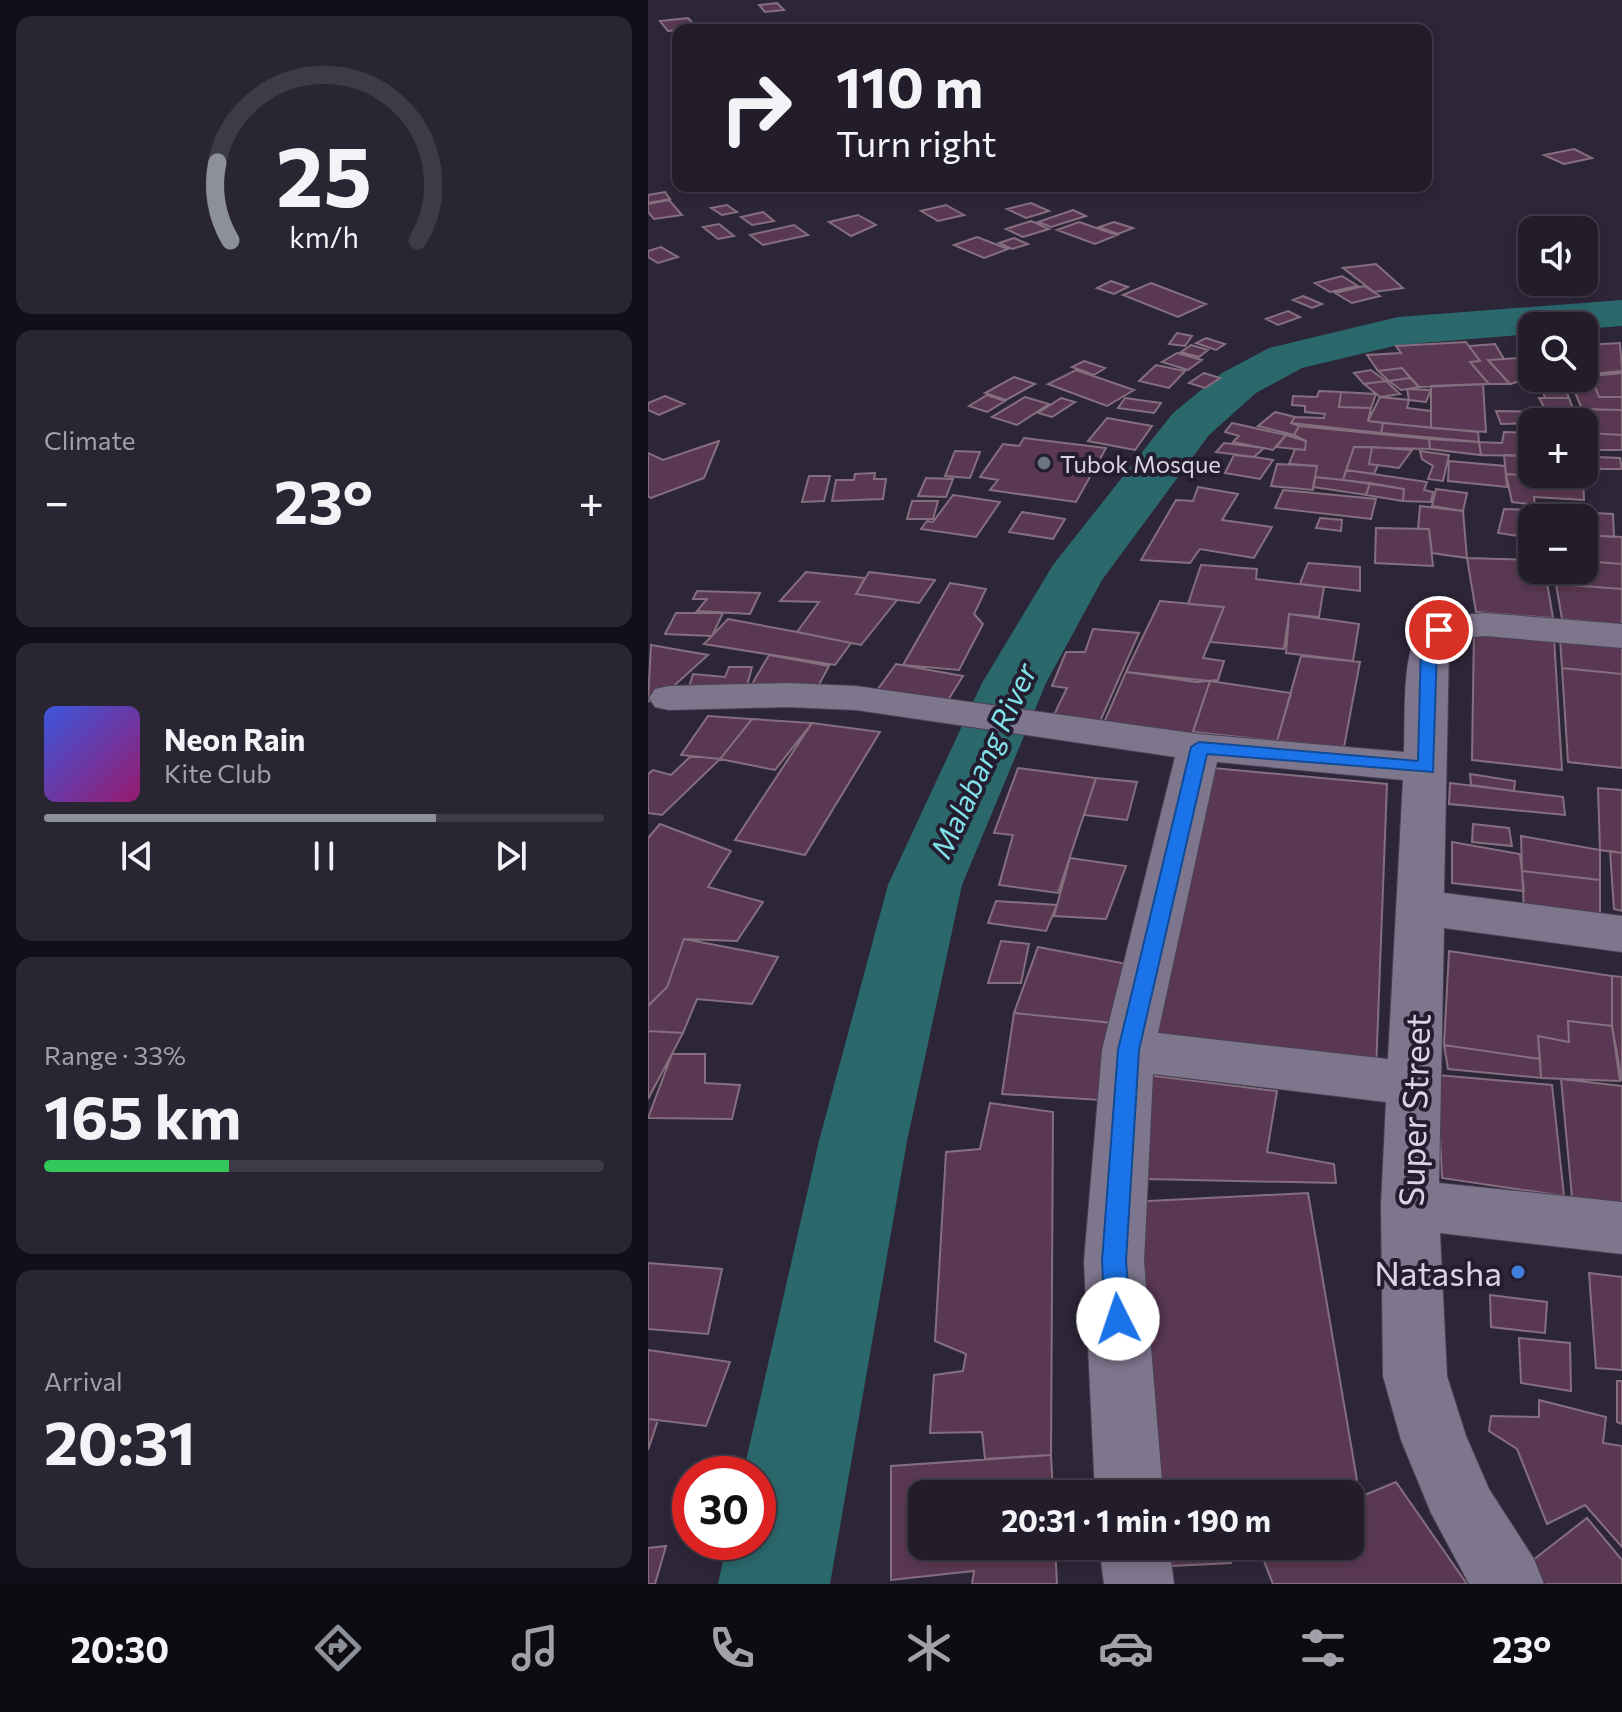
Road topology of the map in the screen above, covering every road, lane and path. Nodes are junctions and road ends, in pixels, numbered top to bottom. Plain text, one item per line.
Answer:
1 (1622, 636) edge
2 (669, 698) dead end
3 (1199, 747) junction
4 (1426, 768) junction
5 (1418, 907) junction
6 (1622, 934) edge
7 (1128, 1050) junction
8 (1415, 1084) junction
9 (1410, 1205) junction
10 (1622, 1228) edge
11 (1128, 1480) edge
12 (1136, 1560) edge
13 (1139, 1584) edge
14 (1509, 1584) edge

1 - 4 street, Super Street
2 - 3 street
3 - 4 street
3 - 7 street
4 - 5 street, Super Street
5 - 6 street
5 - 8 street, Super Street
7 - 8 street
7 - 11 street
8 - 9 street, Super Street
9 - 10 street
9 - 14 street, Super Street
12 - 13 street

